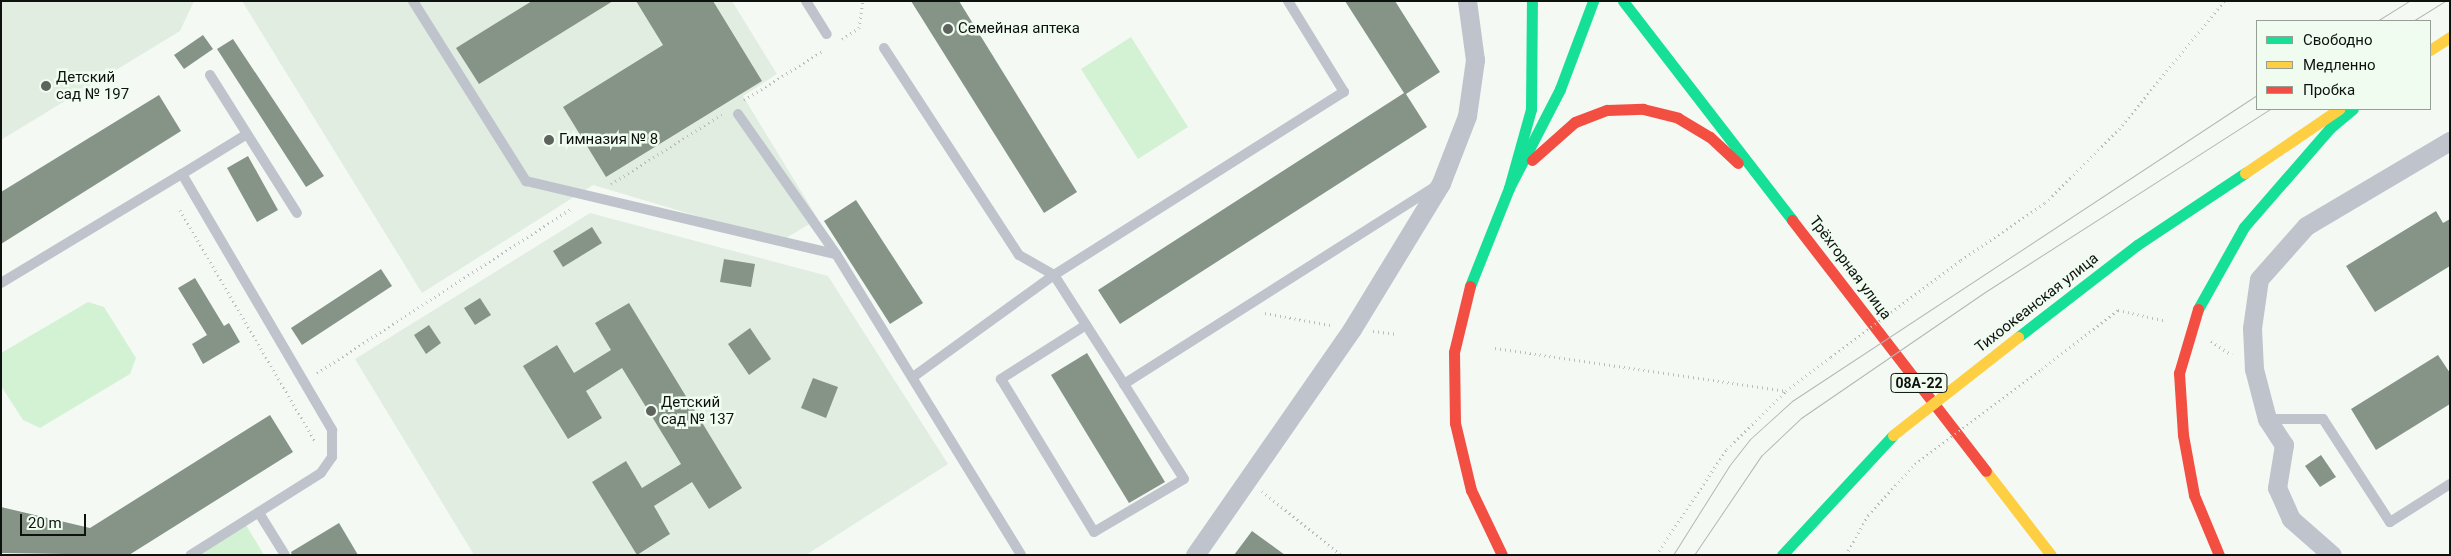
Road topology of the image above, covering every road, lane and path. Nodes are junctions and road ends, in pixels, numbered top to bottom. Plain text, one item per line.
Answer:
1 (413, 1) edge
2 (806, 1) edge
3 (1288, 1) edge
4 (1467, 1) edge
5 (1532, 1) edge
6 (1593, 1) edge
7 (1623, 1) edge
8 (2224, 1) edge
9 (827, 34) dead end
10 (2450, 37) edge
11 (884, 48) dead end
12 (2431, 49) edge
13 (210, 75) dead end
14 (2338, 110) edge
15 (2352, 110) edge
16 (738, 114) dead end
17 (247, 134) junction
18 (2450, 141) edge
19 (182, 174) junction
20 (1441, 183) junction
21 (1509, 188) junction
22 (180, 210) dead end
23 (297, 213) dead end
24 (1798, 225) junction
25 (836, 254) junction
26 (1054, 275) junction
27 (1, 283) edge
28 (1242, 309) junction
29 (1086, 325) junction
30 (2190, 327) junction
31 (1352, 329) junction
32 (1397, 334) dead end
33 (1494, 348) dead end
34 (2254, 369) junction
35 (912, 377) junction
36 (1124, 384) junction
37 (1786, 391) junction
38 (2267, 419) junction
39 (317, 446) dead end
40 (1249, 480) junction
41 (2450, 484) edge
42 (259, 513) junction
43 (191, 555) edge
44 (285, 555) edge
45 (1021, 555) edge
46 (1195, 555) edge
47 (1341, 555) edge
48 (1502, 555) edge
49 (1656, 555) edge
50 (1782, 555) edge
51 (1846, 555) edge
52 (2050, 555) edge
53 (2219, 555) edge
54 (2332, 555) edge

1 - 25 lane
2 - 9 lane
3 - 26 lane
4 - 20 street
5 - 21 main road
6 - 21 main road
7 - 24 main road, Трёхгорная улица / 08А-22
8 - 37 path, bridge
10 - 12 main road
11 - 26 lane
13 - 17 lane
14 - 50 main road, Тихоокеанская улица, bridge
15 - 30 main road
16 - 25 lane
17 - 19 lane
17 - 23 lane
18 - 34 street
19 - 27 lane
19 - 42 lane
20 - 28 lane
20 - 31 street
21 - 24 main road
21 - 48 main road
22 - 39 path
24 - 52 main road, Трёхгорная улица / 08А-22
25 - 35 lane
26 - 29 lane
26 - 35 lane
28 - 31 path
28 - 36 lane
29 - 36 lane
29 - 36 lane
30 - 34 path
30 - 51 path, bridge
30 - 53 main road
31 - 32 path
31 - 40 street
33 - 37 path
34 - 38 street
35 - 45 lane
37 - 49 path
38 - 41 lane
38 - 54 street
40 - 46 street
40 - 47 path
42 - 43 lane
42 - 44 lane

